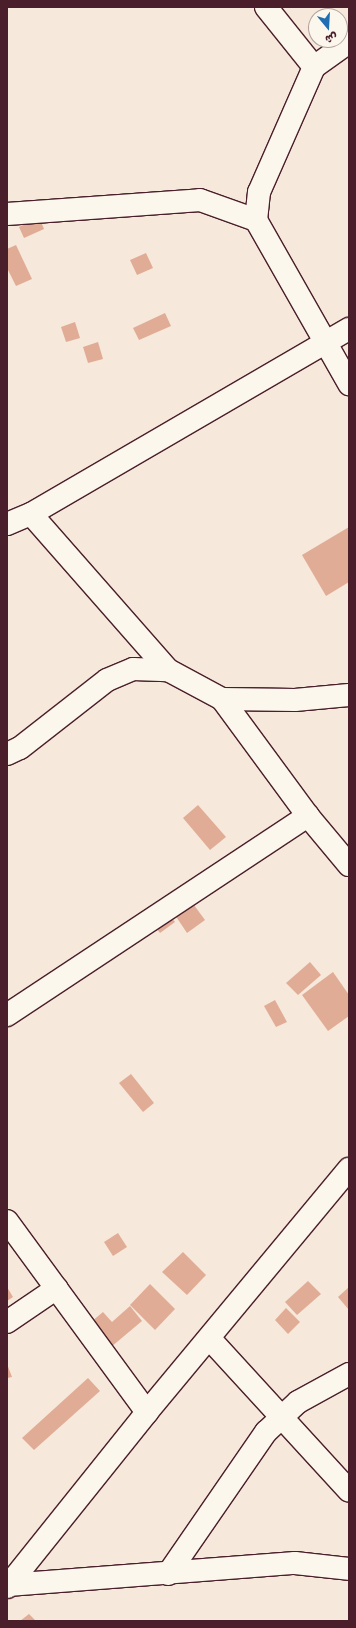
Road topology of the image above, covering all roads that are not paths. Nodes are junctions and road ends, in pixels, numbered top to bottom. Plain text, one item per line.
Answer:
1 (266, 7) edge
2 (349, 42) edge
3 (314, 67) junction
4 (7, 214) edge
5 (256, 220) junction
6 (349, 329) edge
7 (326, 343) junction
8 (349, 384) edge
9 (31, 514) junction
10 (7, 524) edge
11 (168, 670) junction
12 (349, 695) edge
13 (222, 700) junction
14 (7, 754) edge
15 (308, 816) junction
16 (349, 865) edge
17 (7, 1015) edge
18 (349, 1170) edge
19 (7, 1222) edge
20 (57, 1288) junction
21 (7, 1322) edge
22 (209, 1338) junction
23 (349, 1374) edge
24 (147, 1412) junction
25 (280, 1419) junction
26 (349, 1491) edge
27 (349, 1569) edge
28 (168, 1574) junction
29 (8, 1586) edge

1 - 3 street
2 - 3 street
3 - 5 street
4 - 5 street
5 - 7 street
6 - 7 street
7 - 8 street
7 - 9 street
9 - 10 street
9 - 11 street
11 - 13 street
11 - 14 street
12 - 13 street
13 - 15 street
15 - 16 street
15 - 17 street
18 - 22 street
19 - 20 street
20 - 21 street
20 - 24 street
22 - 24 street
22 - 25 street
23 - 25 street
24 - 29 street
25 - 26 street
25 - 28 street
27 - 28 street
28 - 29 street

